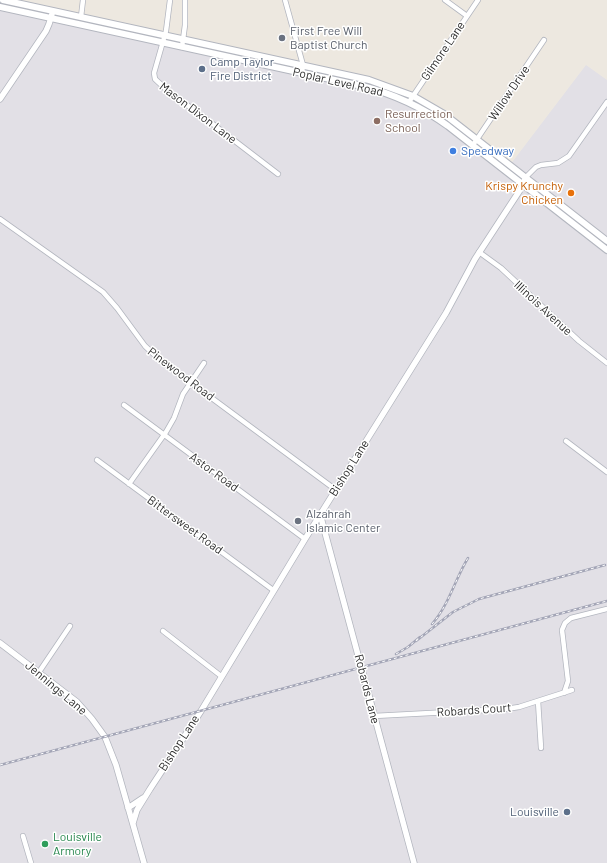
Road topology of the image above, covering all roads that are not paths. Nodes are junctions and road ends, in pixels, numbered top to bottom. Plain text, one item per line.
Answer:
1 (3, 0) edge
2 (83, 0) edge
3 (170, 0) edge
4 (185, 0) edge
5 (285, 0) edge
6 (445, 0) edge
7 (478, 0) edge
8 (0, 7) edge
9 (52, 12) junction
10 (467, 16) junction
11 (81, 17) junction
12 (51, 18) junction
13 (165, 36) junction
14 (183, 40) junction
15 (544, 40) dead end
16 (162, 42) junction
17 (182, 47) junction
18 (303, 65) junction
19 (302, 73) junction
20 (413, 96) junction
21 (0, 99) edge
22 (409, 102) junction
23 (607, 102) edge
24 (477, 139) junction
25 (473, 145) junction
26 (278, 174) dead end
27 (526, 177) junction
28 (522, 184) junction
29 (0, 219) edge
30 (607, 241) edge
31 (607, 250) edge
32 (479, 252) junction
33 (204, 363) dead end
34 (607, 363) edge
35 (192, 383) junction
36 (124, 405) dead end
37 (164, 435) junction
38 (566, 442) dead end
39 (97, 460) dead end
40 (607, 472) edge
41 (129, 484) junction
42 (336, 490) junction
43 (320, 514) junction
44 (305, 539) junction
45 (273, 590) junction
46 (607, 609) edge
47 (70, 626) dead end
48 (163, 632) dead end
49 (0, 643) edge
50 (39, 672) junction
51 (221, 676) junction
52 (572, 690) dead end
53 (564, 693) junction
54 (538, 701) junction
55 (374, 716) junction
56 (541, 748) dead end
57 (145, 797) junction
58 (128, 808) junction
59 (133, 823) junction
60 (23, 836) dead end
61 (31, 863) edge
62 (142, 863) edge
63 (414, 863) edge

1 - 9 main road, Poplar Level Road
2 - 11 street
3 - 13 street, Mason Dixon Lane
4 - 14 street
5 - 18 street
6 - 10 street
7 - 10 street, Gilmore Lane
8 - 12 main road, Poplar Level Road
9 - 11 main road, Poplar Level Road
9 - 12 street
10 - 20 street, Gilmore Lane
11 - 13 main road, Poplar Level Road
12 - 16 main road, Poplar Level Road
12 - 21 street
13 - 14 main road, Poplar Level Road
13 - 16 street, Mason Dixon Lane
14 - 17 street
14 - 18 main road, Poplar Level Road
15 - 24 street, Willow Drive
16 - 17 main road, Poplar Level Road
16 - 26 street, Mason Dixon Lane
17 - 19 main road, Poplar Level Road
18 - 19 street
18 - 20 main road, Poplar Level Road
19 - 22 main road, Poplar Level Road
20 - 22 street, Gilmore Lane
20 - 24 main road, Poplar Level Road
22 - 25 main road, Poplar Level Road
23 - 27 street
24 - 25 street, Willow Drive
24 - 27 main road, Poplar Level Road
25 - 28 main road, Poplar Level Road
27 - 28 street, Bishop Lane
27 - 30 main road, Poplar Level Road
28 - 31 main road, Poplar Level Road
28 - 32 street, Bishop Lane
29 - 35 street, Pinewood Road
32 - 34 street, Illinois Avenue
32 - 42 street, Bishop Lane
33 - 35 street
35 - 37 street
35 - 42 street, Pinewood Road
36 - 37 street, Astor Road
37 - 41 street
37 - 44 street, Astor Road
38 - 40 street
39 - 41 street, Bittersweet Road
41 - 45 street, Bittersweet Road
42 - 43 street, Bishop Lane
43 - 44 street, Bishop Lane
43 - 55 street, Robards Lane
44 - 45 street, Bishop Lane
45 - 51 street, Bishop Lane
46 - 53 street
47 - 50 street
48 - 51 street
49 - 50 street, Jennings Lane
50 - 58 street, Jennings Lane
51 - 57 street, Bishop Lane
52 - 53 street, Robards Court
53 - 54 street, Robards Court
54 - 55 street, Robards Court
54 - 56 street
55 - 63 street, Robards Lane
57 - 58 street, Bishop Lane
57 - 59 street, Bishop Lane
58 - 59 street
59 - 62 street
60 - 61 street

